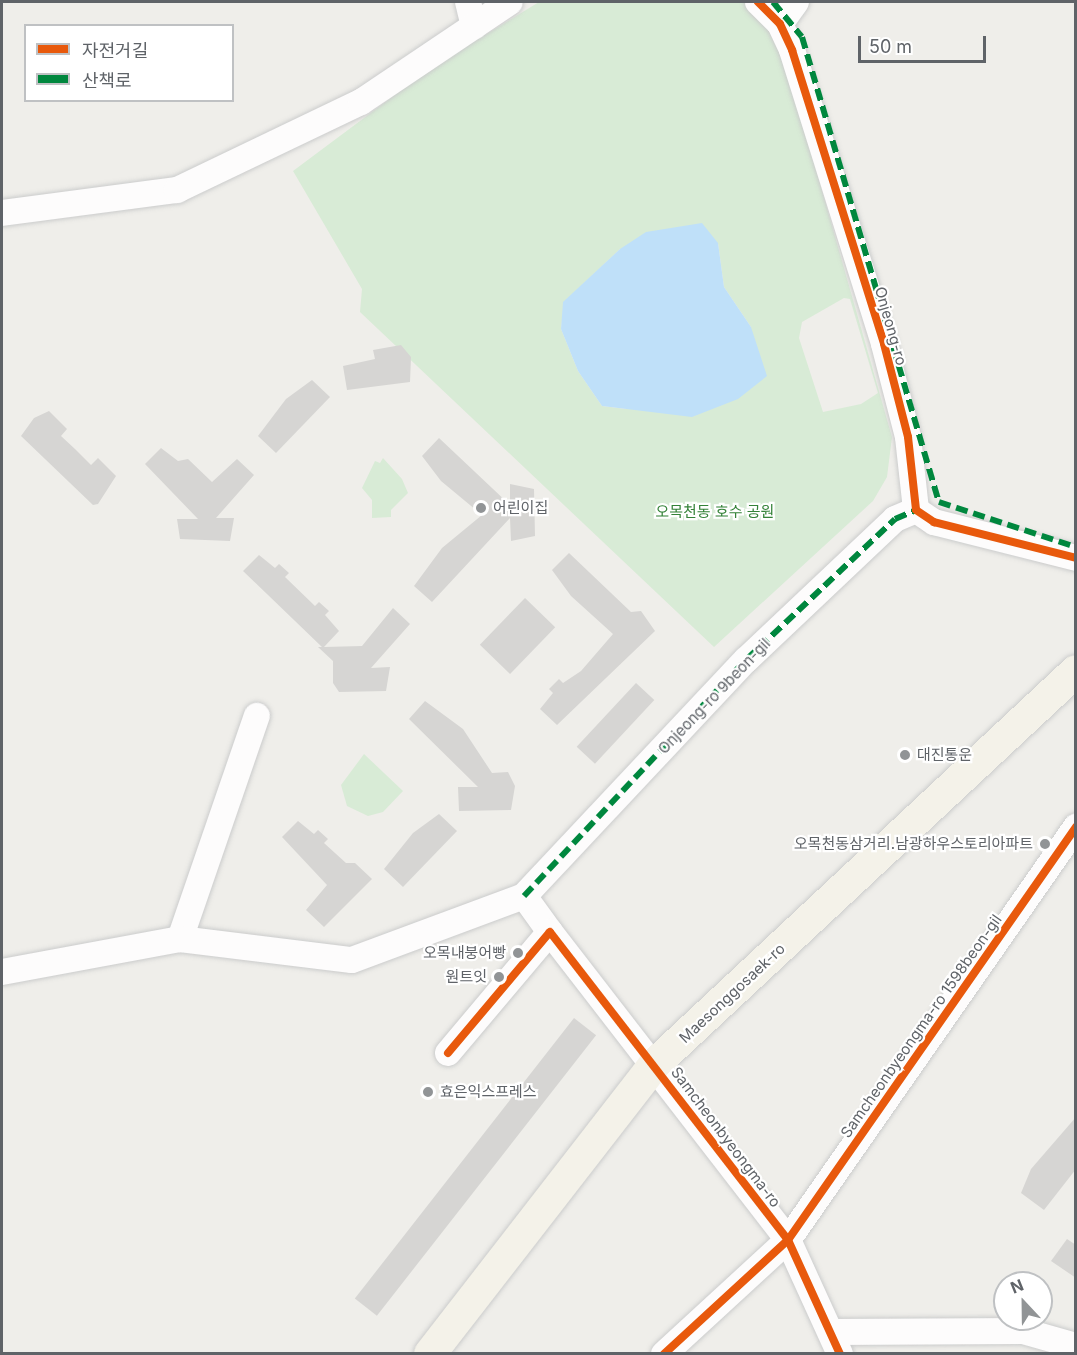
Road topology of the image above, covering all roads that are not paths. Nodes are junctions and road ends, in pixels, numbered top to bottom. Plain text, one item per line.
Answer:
1 (510, 2) edge
2 (758, 2) edge
3 (796, 2) edge
4 (471, 14) edge
5 (780, 24) junction
6 (2, 213) edge
7 (916, 510) junction
8 (1076, 558) edge
9 (1072, 676) edge
10 (257, 716) dead end
11 (1076, 827) edge
12 (524, 896) junction
13 (550, 932) junction
14 (180, 939) junction
15 (2, 972) edge
16 (448, 1053) dead end
17 (654, 1065) junction
18 (788, 1240) junction
19 (836, 1343) edge
20 (1076, 1346) edge
21 (430, 1353) edge
22 (664, 1353) edge

1 - 4 street
2 - 5 street, Onjeong-ro
3 - 5 street
4 - 6 street
5 - 7 street, Onjeong-ro
7 - 8 street
7 - 12 street, Onjeong-ro 9beon-gil
9 - 17 main road, Maesonggosaek-ro
10 - 14 street
11 - 18 street, Samcheonbyeongma-ro 1598beon-gil
12 - 13 street, Samcheonbyeongma-ro
12 - 14 street
13 - 16 street
13 - 17 street, Samcheonbyeongma-ro
14 - 15 street
17 - 18 street, Samcheonbyeongma-ro
17 - 21 main road, Maesonggosaek-ro
18 - 19 street, Samcheonbyeongma-ro
18 - 22 street, Samcheonbyeongma-ro 1598beon-gil
19 - 20 street

